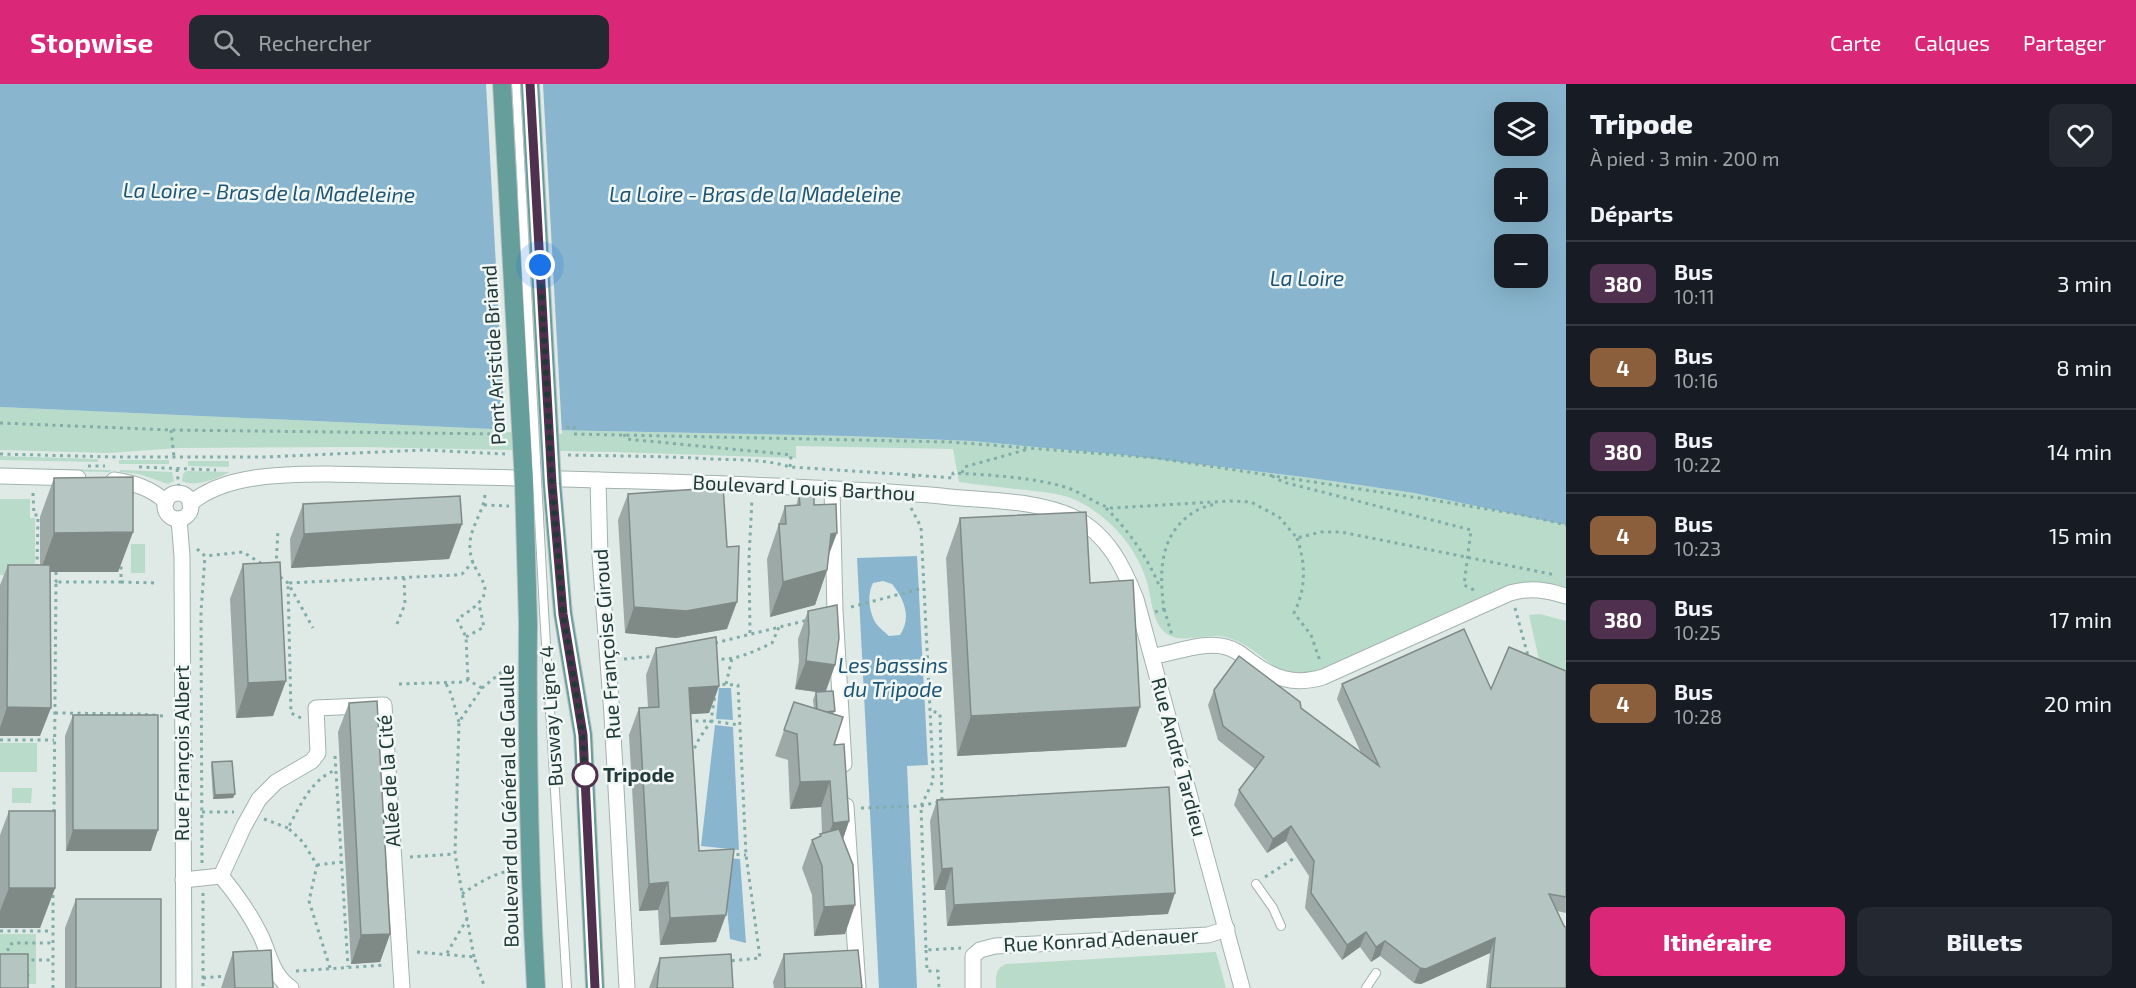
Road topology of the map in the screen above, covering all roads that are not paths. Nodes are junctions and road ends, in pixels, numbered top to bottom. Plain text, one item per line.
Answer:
1 (501, 84) edge
2 (516, 84) edge
3 (530, 84) edge
4 (0, 477) edge
5 (598, 480) junction
6 (832, 489) junction
7 (185, 499) junction
8 (166, 502) junction
9 (178, 519) junction
10 (1098, 534) joint
11 (1566, 596) edge
12 (528, 623) joint
13 (1153, 656) junction
14 (844, 774) edge
15 (846, 802) edge
16 (221, 876) junction
17 (183, 880) junction
18 (1259, 881) road end
19 (1281, 926) dead end
20 (1227, 929) junction
21 (1376, 973) dead end
22 (184, 988) edge
23 (291, 988) edge
24 (402, 988) edge
25 (536, 988) edge
26 (567, 988) edge
27 (595, 988) edge
28 (627, 988) edge
29 (858, 988) edge
30 (973, 988) edge
31 (1242, 988) edge
32 (1366, 988) edge

1 - 12 main road, Pont Aristide Briand, bridge
2 - 26 lane, Busway Ligne 4, bridge
3 - 27 main road, bridge
4 - 8 street
5 - 6 street, Boulevard Louis Barthou
5 - 7 street, Boulevard Louis Barthou
5 - 28 street, Rue Françoise Giroud
6 - 10 street, Boulevard Louis Barthou
6 - 14 street
7 - 8 street
7 - 9 street
8 - 9 street
9 - 17 street, Rue François Albert
10 - 13 street, Rue André Tardieu
11 - 13 street
12 - 25 main road, Boulevard du Général de Gaulle
13 - 20 street, Rue André Tardieu
15 - 29 street
16 - 17 street
16 - 23 street
16 - 24 street, Allée de la Cité
17 - 22 street, Rue François Albert
18 - 19 lane
20 - 30 street, Rue Konrad Adenauer
20 - 31 street, Rue André Tardieu
21 - 32 lane

